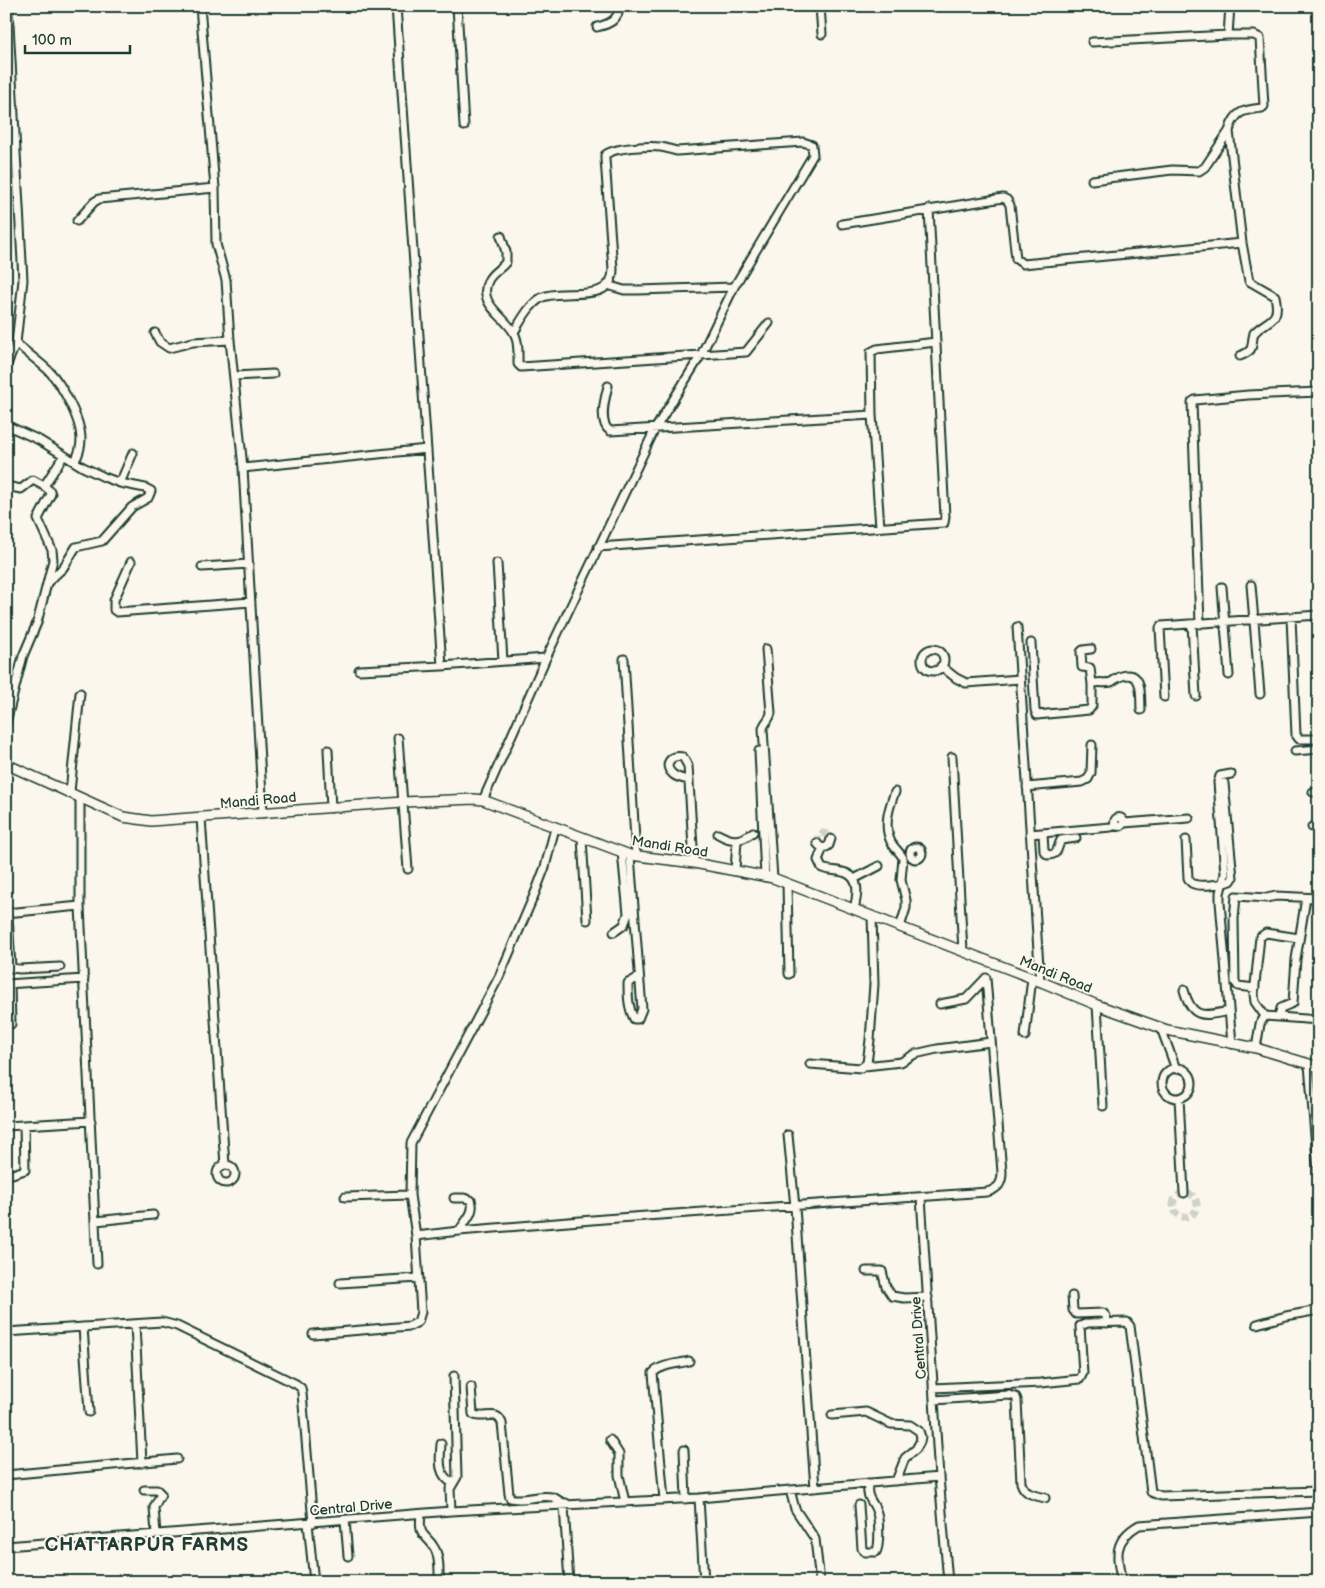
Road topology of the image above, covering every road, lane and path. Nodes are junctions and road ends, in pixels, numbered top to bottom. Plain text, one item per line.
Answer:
1 (8, 6) edge
2 (200, 6) edge
3 (396, 6) edge
4 (457, 6) edge
5 (620, 6) edge
6 (820, 6) edge
7 (1230, 6) edge
8 (597, 27) dead end
9 (822, 34) dead end
10 (1228, 35) junction
11 (1092, 42) dead end
12 (464, 126) dead end
13 (1229, 131) junction
14 (1092, 180) dead end
15 (215, 188) junction
16 (929, 209) junction
17 (77, 221) dead end
18 (842, 224) dead end
19 (501, 236) dead end
20 (1242, 243) junction
21 (607, 286) junction
22 (734, 287) junction
23 (769, 323) dead end
24 (514, 332) junction
25 (155, 333) dead end
26 (230, 340) junction
27 (936, 342) junction
28 (16, 343) junction
29 (701, 355) junction
30 (1240, 356) dead end
31 (6, 367) edge
32 (273, 374) dead end
33 (235, 376) junction
34 (608, 386) dead end
35 (1319, 392) edge
36 (872, 414) junction
37 (6, 425) edge
38 (655, 429) junction
39 (426, 449) junction
40 (133, 453) dead end
41 (64, 456) junction
42 (75, 461) junction
43 (243, 468) junction
44 (120, 483) junction
45 (6, 486) edge
46 (44, 486) junction
47 (880, 527) junction
48 (598, 547) junction
49 (131, 562) dead end
50 (497, 563) dead end
51 (249, 564) junction
52 (202, 567) dead end
53 (48, 582) junction
54 (1251, 585) dead end
55 (1222, 587) dead end
56 (251, 602) junction
57 (1319, 615) edge
58 (1291, 617) junction
59 (1254, 620) junction
60 (1225, 622) junction
61 (1196, 624) junction
62 (1017, 627) dead end
63 (1031, 643) dead end
64 (766, 649) dead end
65 (1091, 649) dead end
66 (546, 658) junction
67 (624, 659) dead end
68 (503, 661) junction
69 (1032, 662) junction
70 (1019, 663) junction
71 (442, 666) junction
72 (941, 666) dead end
73 (359, 670) dead end
74 (1229, 675) dead end
75 (1020, 678) junction
76 (1092, 684) junction
77 (80, 693) dead end
78 (1260, 694) dead end
79 (1196, 696) dead end
80 (1164, 697) dead end
81 (1141, 710) dead end
82 (6, 723) edge
83 (398, 738) dead end
84 (1319, 739) edge
85 (1092, 745) dead end
86 (1319, 749) edge
87 (328, 750) dead end
88 (759, 751) dead end
89 (1295, 751) dead end
90 (952, 757) dead end
91 (6, 764) edge
92 (1231, 774) dead end
93 (689, 780) dead end
94 (1224, 783) dead end
95 (1027, 786) junction
96 (70, 792) junction
97 (895, 792) dead end
98 (80, 798) junction
99 (484, 800) junction
100 (402, 802) junction
101 (331, 808) junction
102 (263, 813) junction
103 (201, 818) junction
104 (1190, 818) dead end
105 (555, 828) junction
106 (753, 832) dead end
107 (1043, 833) junction
108 (718, 834) dead end
109 (1030, 834) junction
110 (582, 838) junction
111 (1076, 838) dead end
112 (831, 839) dead end
113 (737, 840) junction
114 (1186, 840) dead end
115 (629, 854) junction
116 (694, 863) junction
117 (879, 866) dead end
118 (408, 869) dead end
119 (735, 871) junction
120 (769, 877) junction
121 (854, 879) junction
122 (787, 884) junction
123 (1222, 884) junction
124 (1306, 898) junction
125 (1319, 898) edge
126 (80, 906) junction
127 (854, 909) junction
128 (7, 913) edge
129 (872, 916) junction
130 (586, 920) dead end
131 (900, 927) junction
132 (614, 932) dead end
133 (1300, 938) junction
134 (963, 951) junction
135 (60, 967) dead end
136 (789, 974) dead end
137 (639, 977) junction
138 (84, 979) junction
139 (1036, 980) junction
140 (8, 984) edge
141 (1255, 988) junction
142 (1184, 990) dead end
143 (940, 1004) dead end
144 (1097, 1005) junction
145 (1229, 1011) junction
146 (1265, 1016) junction
147 (1279, 1016) junction
148 (1319, 1020) edge
149 (11, 1024) dead end
150 (1161, 1028) junction
151 (1025, 1036) dead end
152 (991, 1042) junction
153 (1232, 1044) junction
154 (1256, 1048) junction
155 (810, 1064) dead end
156 (865, 1066) junction
157 (1314, 1066) edge
158 (1176, 1069) junction
159 (1179, 1098) junction
160 (1103, 1106) dead end
161 (91, 1121) junction
162 (24, 1125) junction
163 (6, 1126) edge
164 (788, 1135) dead end
165 (1317, 1137) edge
166 (225, 1165) dead end
167 (9, 1175) dead end
168 (1319, 1182) edge
169 (1184, 1193) dead end
170 (410, 1196) junction
171 (345, 1197) dead end
172 (922, 1197) junction
173 (454, 1198) dead end
174 (795, 1206) junction
175 (153, 1215) dead end
176 (96, 1221) junction
177 (459, 1231) junction
178 (416, 1236) junction
179 (98, 1264) dead end
180 (866, 1271) dead end
181 (419, 1278) junction
182 (340, 1283) dead end
183 (1072, 1296) dead end
184 (928, 1297) junction
185 (1319, 1310) edge
186 (1107, 1322) junction
187 (135, 1324) junction
188 (1257, 1324) dead end
189 (82, 1327) junction
190 (6, 1332) edge
191 (313, 1334) dead end
192 (689, 1362) dead end
193 (454, 1376) dead end
194 (471, 1387) dead end
195 (934, 1388) junction
196 (934, 1400) junction
197 (89, 1412) dead end
198 (832, 1415) dead end
199 (610, 1440) dead end
200 (441, 1444) dead end
201 (684, 1450) dead end
202 (177, 1459) dead end
203 (142, 1463) junction
204 (6, 1475) edge
205 (939, 1477) junction
206 (896, 1481) junction
207 (452, 1484) junction
208 (868, 1484) junction
209 (814, 1488) junction
210 (144, 1490) dead end
211 (790, 1490) junction
212 (1319, 1490) edge
213 (699, 1498) junction
214 (1045, 1498) dead end
215 (686, 1499) junction
216 (664, 1500) junction
217 (625, 1502) junction
218 (580, 1505) junction
219 (859, 1505) dead end
220 (564, 1506) junction
221 (451, 1511) junction
222 (1319, 1512) edge
223 (421, 1514) junction
224 (345, 1520) junction
225 (310, 1523) junction
226 (156, 1534) junction
227 (6, 1546) edge
228 (348, 1556) dead end
229 (314, 1582) edge
230 (439, 1582) edge
231 (569, 1582) edge
232 (704, 1582) edge
233 (820, 1582) edge
234 (948, 1582) edge
235 (1122, 1582) edge

1 - 28 street
2 - 15 street
3 - 39 street
4 - 12 street
5 - 8 street
6 - 9 street
7 - 10 street
10 - 11 street
10 - 13 street
13 - 14 street
13 - 20 street
15 - 17 street
15 - 26 street
16 - 18 street
16 - 20 street
16 - 27 street
19 - 24 street
20 - 30 street
21 - 22 street
21 - 22 street
21 - 24 street
22 - 29 street
23 - 29 street
24 - 29 street
25 - 26 street
26 - 33 street
27 - 36 street
27 - 47 street
28 - 31 street
28 - 42 street
29 - 38 street
32 - 33 street
33 - 43 street
34 - 38 street
35 - 61 street
36 - 38 street
36 - 47 street
37 - 41 street
38 - 48 street
39 - 43 street
39 - 71 street
40 - 44 street
41 - 42 street
41 - 46 street
42 - 44 street
43 - 51 street
44 - 53 street
45 - 46 street
46 - 53 street
47 - 48 street
48 - 66 street
49 - 56 street
50 - 68 street
51 - 52 street
51 - 56 street
53 - 82 street
54 - 59 street
55 - 60 street
56 - 102 street
57 - 58 street
58 - 59 street
58 - 84 street
59 - 60 street
59 - 78 street
60 - 61 street
60 - 74 street
61 - 79 street
61 - 80 street
62 - 70 street
63 - 69 street
64 - 120 street
65 - 76 street
66 - 68 street
66 - 99 street
67 - 115 street
68 - 71 street
69 - 70 street
69 - 76 street
70 - 75 street
71 - 73 street
72 - 75 street
75 - 95 street
76 - 81 street
77 - 96 street
83 - 100 street
85 - 95 street
86 - 89 street
87 - 101 street
88 - 120 street
90 - 134 street
91 - 96 street, Mandi Road
92 - 123 street
93 - 116 street
94 - 123 street
95 - 109 street
96 - 98 street, Mandi Road
97 - 131 street
98 - 103 street, Mandi Road
98 - 126 street
99 - 100 street, Mandi Road
99 - 105 street, Mandi Road
100 - 101 street, Mandi Road
100 - 118 street
101 - 102 street, Mandi Road
102 - 103 street, Mandi Road
103 - 166 street
104 - 107 street
105 - 110 street, Mandi Road
105 - 170 street
106 - 113 street
107 - 109 street
107 - 111 street
108 - 113 street
109 - 139 street
110 - 115 street, Mandi Road
110 - 130 street
112 - 121 street
113 - 119 street
114 - 123 street
115 - 116 street, Mandi Road
115 - 132 street
115 - 137 street
116 - 119 street, Mandi Road
117 - 121 street
119 - 120 street, Mandi Road
120 - 122 street, Mandi Road
121 - 127 street
122 - 127 street, Mandi Road
122 - 136 street
123 - 145 street
124 - 125 street
124 - 133 street
124 - 141 street
126 - 128 street
126 - 138 street
127 - 129 street, Mandi Road
128 - 135 street
129 - 131 street, Mandi Road
129 - 156 street
131 - 134 street, Mandi Road
133 - 141 street
133 - 147 street
134 - 139 street, Mandi Road
137 - 137 street
138 - 140 street
138 - 161 street
139 - 144 street, Mandi Road
139 - 151 street
140 - 149 street
141 - 146 street
142 - 145 street
143 - 152 street
144 - 150 street, Mandi Road
144 - 160 street
145 - 153 street
146 - 147 street
146 - 154 street
147 - 148 street
150 - 153 street, Mandi Road
150 - 158 street
152 - 156 street
152 - 172 street
153 - 154 street, Mandi Road
154 - 157 street, Mandi Road
155 - 156 street
157 - 165 street
158 - 159 street
158 - 159 street
159 - 169 street
161 - 162 street
161 - 176 street
162 - 163 street
162 - 167 street
164 - 174 street
165 - 168 street
170 - 171 street
170 - 178 street
172 - 174 street
172 - 184 street, Central Drive
173 - 177 street
174 - 177 street
174 - 209 street
175 - 176 street
176 - 179 street
177 - 178 street
178 - 181 street
180 - 184 street
181 - 182 street
181 - 191 street
183 - 186 street
184 - 195 street, Central Drive
185 - 188 street
186 - 195 street
186 - 212 street
187 - 189 street
187 - 203 street
187 - 225 street
189 - 190 street
189 - 197 street
192 - 216 street
193 - 207 street
194 - 218 street
195 - 196 street, Central Drive
196 - 205 street, Central Drive
196 - 214 street
198 - 206 street
199 - 217 street
200 - 207 street
201 - 215 street
202 - 203 street
203 - 204 street
205 - 206 street, Central Drive
205 - 234 street, Central Drive
206 - 208 street, Central Drive
207 - 221 street
208 - 209 street, Central Drive
208 - 219 street
209 - 211 street, Central Drive
210 - 226 street
211 - 213 street, Central Drive
211 - 233 street
213 - 215 street, Central Drive
213 - 232 street
215 - 216 street, Central Drive
216 - 217 street, Central Drive
217 - 218 street, Central Drive
218 - 220 street, Central Drive
220 - 221 street, Central Drive
220 - 231 street
221 - 223 street, Central Drive
222 - 235 street
223 - 224 street, Central Drive
223 - 230 street
224 - 225 street, Central Drive
224 - 228 street
225 - 226 street, Central Drive
225 - 229 street
226 - 227 street, Central Drive

